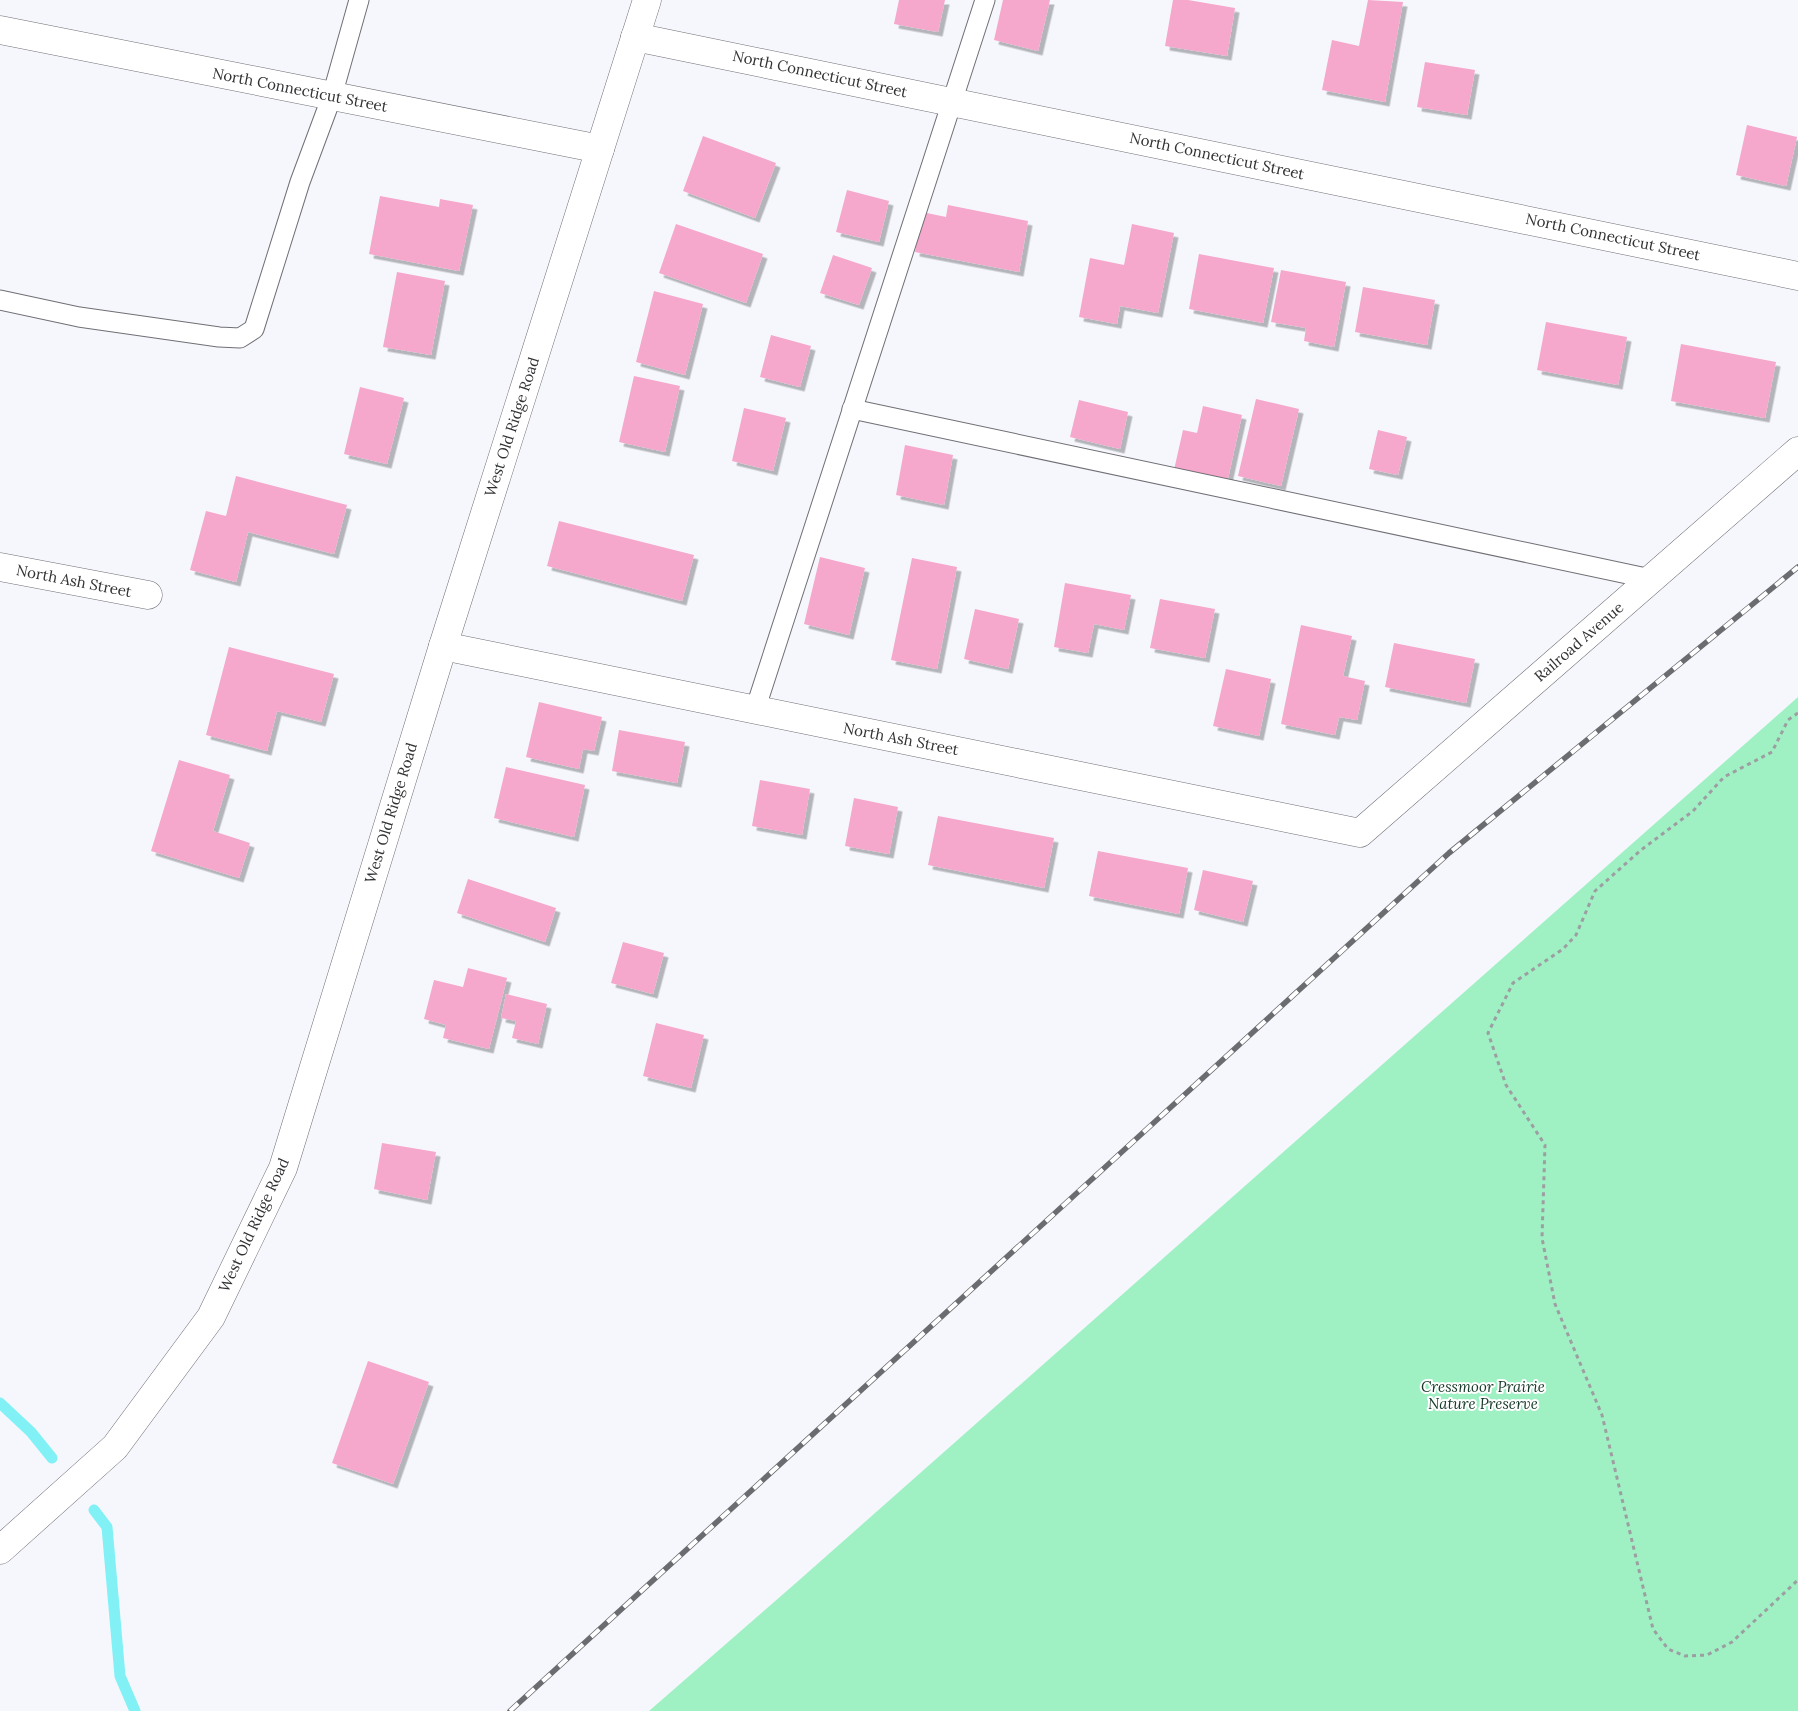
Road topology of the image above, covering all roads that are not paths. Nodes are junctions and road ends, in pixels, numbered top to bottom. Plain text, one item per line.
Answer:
1 (360, 0) edge
2 (647, 0) edge
3 (985, 0) edge
4 (0, 30) edge
5 (636, 37) junction
6 (332, 96) junction
7 (952, 101) junction
8 (600, 149) junction
9 (1798, 276) edge
10 (0, 300) edge
11 (852, 409) junction
12 (1798, 451) edge
13 (0, 567) edge
14 (1651, 579) junction
15 (148, 595) dead end
16 (443, 646) junction
17 (755, 710) junction
18 (1360, 832) joint
19 (0, 1550) edge

1 - 6 lane
2 - 5 street, West Old Ridge Road
3 - 7 lane
4 - 6 street, North Connecticut Street
5 - 7 street, North Connecticut Street
5 - 8 street, West Old Ridge Road
6 - 8 street, North Connecticut Street
6 - 10 lane
7 - 9 street, North Connecticut Street
7 - 11 lane
8 - 16 street, West Old Ridge Road
11 - 14 lane
11 - 17 lane
12 - 14 street, Railroad Avenue
13 - 15 street, North Ash Street
14 - 18 street, Railroad Avenue
16 - 17 street, North Ash Street
16 - 19 street, West Old Ridge Road
17 - 18 street, North Ash Street

